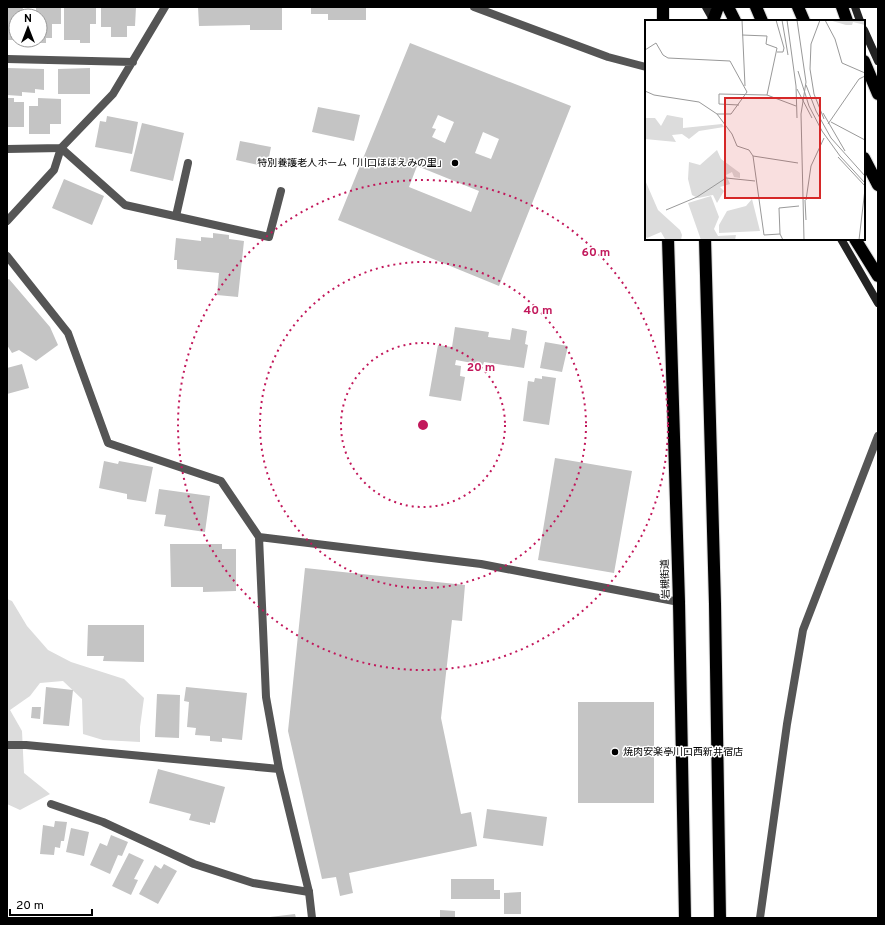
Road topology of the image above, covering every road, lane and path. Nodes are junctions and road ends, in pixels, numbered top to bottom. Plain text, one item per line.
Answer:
1 (166, 7) edge
2 (474, 7) edge
3 (663, 7) edge
4 (706, 7) edge
5 (718, 7) edge
6 (728, 7) edge
7 (756, 7) edge
8 (798, 7) edge
9 (842, 7) edge
10 (855, 7) edge
11 (663, 20) edge
12 (713, 20) edge
13 (714, 20) edge
14 (734, 20) edge
15 (762, 20) edge
16 (804, 20) edge
17 (847, 20) edge
18 (860, 20) edge
19 (865, 32) edge
20 (7, 59) edge
21 (878, 61) edge
22 (132, 62) junction
23 (865, 63) edge
24 (645, 67) edge
25 (878, 94) edge
26 (61, 148) junction
27 (7, 149) edge
28 (865, 160) edge
29 (188, 163) dead end
30 (878, 185) edge
31 (281, 191) dead end
32 (176, 216) junction
33 (7, 221) edge
34 (668, 240) edge
35 (705, 240) edge
36 (842, 240) edge
37 (856, 240) edge
38 (863, 240) edge
39 (9, 261) edge
40 (878, 270) edge
41 (878, 276) edge
42 (878, 303) edge
43 (878, 436) edge
44 (259, 537) junction
45 (679, 602) junction
46 (7, 745) edge
47 (279, 768) junction
48 (51, 804) dead end
49 (309, 892) junction
50 (312, 918) edge
51 (685, 918) edge
52 (720, 918) edge
53 (760, 918) edge

1 - 22 street
2 - 24 street
3 - 11 highway
4 - 12 main road
5 - 13 highway
6 - 14 highway
7 - 15 highway
8 - 16 highway
9 - 17 highway
10 - 18 main road
19 - 21 main road
20 - 22 street
22 - 26 street
23 - 25 highway
26 - 27 street
26 - 32 street
26 - 33 street
28 - 30 highway
29 - 32 street
31 - 32 street
34 - 45 highway, 岩槻街道
35 - 52 highway
36 - 42 main road
37 - 41 highway
38 - 40 highway
39 - 44 street
43 - 53 street
44 - 45 street
44 - 47 street
45 - 51 highway, 岩槻街道
46 - 47 street
47 - 49 street
48 - 49 street
49 - 50 street

